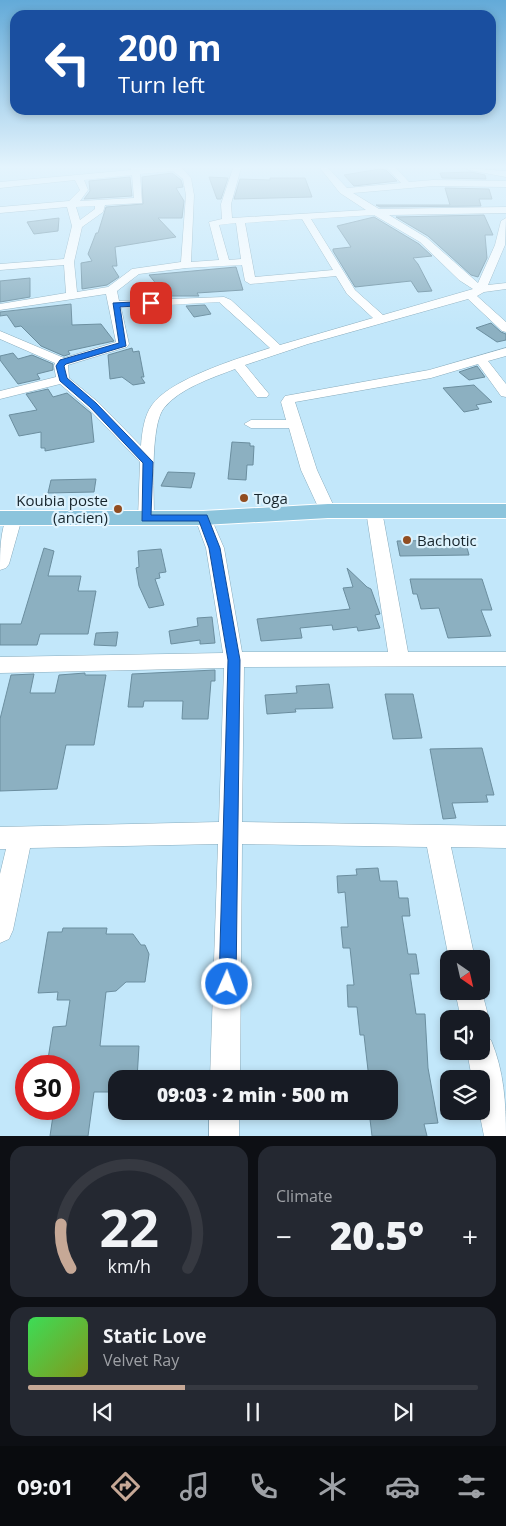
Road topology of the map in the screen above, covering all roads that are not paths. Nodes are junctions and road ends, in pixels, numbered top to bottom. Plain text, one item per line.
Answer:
1 (76, 221) edge
2 (84, 221) edge
3 (189, 221) edge
4 (227, 221) edge
5 (240, 221) edge
6 (308, 221) edge
7 (390, 221) edge
8 (506, 221) edge
9 (77, 226) junction
10 (430, 235) dead end
11 (419, 237) junction
12 (69, 262) junction
13 (246, 262) junction
14 (225, 263) junction
15 (186, 265) junction
16 (0, 267) edge
17 (338, 273) junction
18 (506, 286) edge
19 (111, 290) junction
20 (476, 292) junction
21 (72, 295) junction
22 (116, 305) junction
23 (0, 307) edge
24 (382, 320) junction
25 (506, 328) edge
26 (0, 335) edge
27 (280, 350) junction
28 (506, 352) edge
29 (480, 360) junction
30 (63, 362) junction
31 (237, 363) junction
32 (63, 379) junction
33 (506, 393) edge
34 (262, 394) dead end
35 (0, 395) edge
36 (251, 424) dead end
37 (296, 424) junction
38 (148, 462) junction
39 (328, 511) junction
40 (374, 511) junction
41 (506, 511) edge
42 (7, 518) edge
43 (146, 518) junction
44 (203, 518) junction
45 (0, 564) edge
46 (399, 658) junction
47 (506, 659) edge
48 (234, 660) junction
49 (0, 665) edge
50 (231, 833) junction
51 (437, 836) junction
52 (10, 838) edge
53 (506, 838) edge
54 (0, 930) edge
55 (460, 950) edge
56 (483, 1060) edge
57 (225, 1070) edge
58 (224, 1120) edge
59 (224, 1136) edge
60 (499, 1136) edge

1 - 9 street
2 - 9 street
3 - 15 street
4 - 14 street
5 - 13 street
6 - 17 street
7 - 11 street
8 - 20 street
9 - 12 street
10 - 11 street
11 - 20 street
12 - 16 street
12 - 21 street
13 - 14 street
13 - 17 street
14 - 15 street
15 - 19 street
17 - 24 street
18 - 20 street
19 - 21 street
19 - 22 street
20 - 24 street
20 - 25 street
21 - 23 street
22 - 27 street
22 - 30 street
24 - 27 street
26 - 30 street
27 - 31 street
28 - 29 street
29 - 33 street
29 - 37 street
30 - 32 street
31 - 34 street
31 - 38 street
32 - 35 street
32 - 38 street
36 - 37 street
37 - 39 street
38 - 43 street
39 - 40 main road
39 - 44 main road
40 - 41 main road
40 - 46 street
42 - 43 main road
42 - 45 street
43 - 44 main road
44 - 48 street
46 - 47 street
46 - 48 street
48 - 49 street
48 - 50 street
50 - 51 street
50 - 52 street
50 - 57 street
51 - 53 street
51 - 55 street
52 - 54 street
56 - 60 street
58 - 59 street

